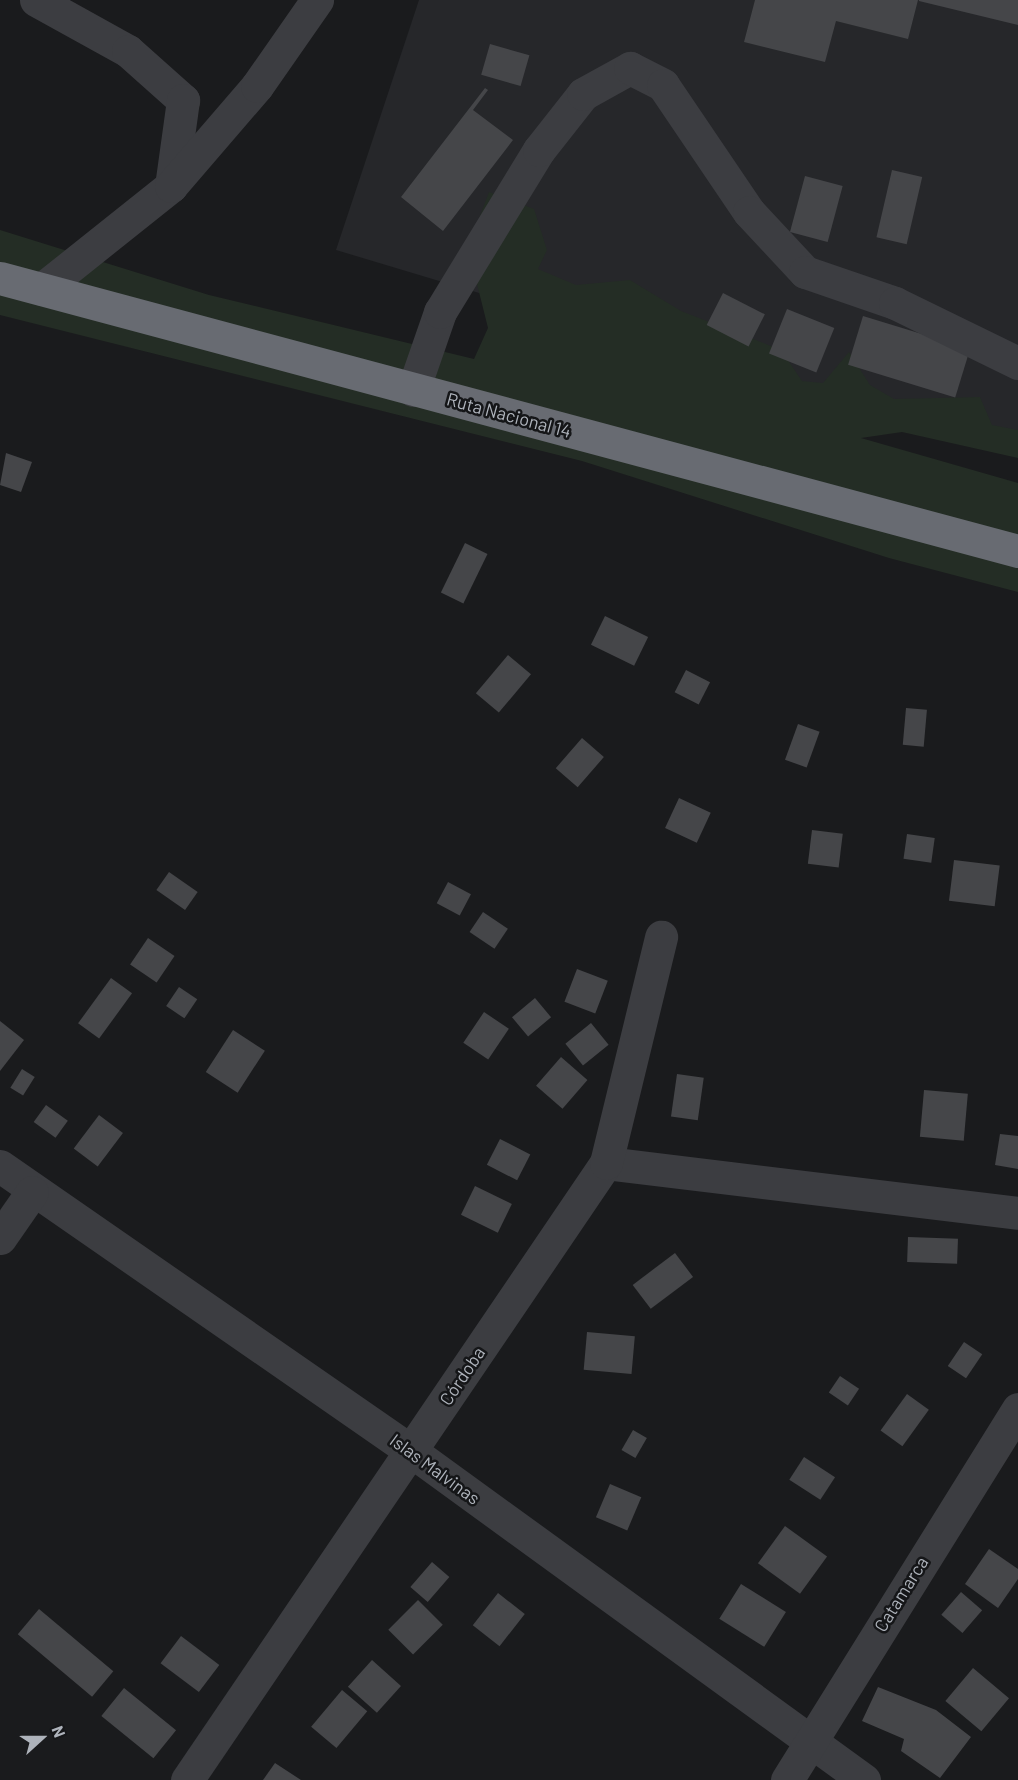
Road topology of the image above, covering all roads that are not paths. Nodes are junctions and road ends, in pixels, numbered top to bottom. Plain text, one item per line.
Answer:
1 (36, 0) edge
2 (317, 0) edge
3 (171, 186) junction
4 (0, 278) edge
5 (42, 289) junction
6 (1018, 363) edge
7 (413, 390) junction
8 (1018, 551) edge
9 (661, 937) dead end
10 (606, 1163) junction
11 (0, 1166) edge
12 (32, 1192) junction
13 (1018, 1213) edge
14 (0, 1238) edge
15 (1018, 1409) edge
16 (411, 1451) junction
17 (809, 1740) junction
18 (187, 1780) edge
19 (787, 1780) edge
20 (864, 1780) edge

1 - 3 street
2 - 3 street
3 - 5 street
4 - 5 highway, Ruta Nacional 14
5 - 7 highway, Ruta Nacional 14
6 - 7 street
7 - 8 highway, Ruta Nacional 14
9 - 10 street, Córdoba
10 - 13 street
10 - 16 street, Córdoba
11 - 12 street, Islas Malvinas
12 - 14 street
12 - 16 street, Islas Malvinas
15 - 17 street, Catamarca
16 - 17 street, Islas Malvinas
16 - 18 street, Córdoba
17 - 19 street, Catamarca
17 - 20 street, Islas Malvinas

